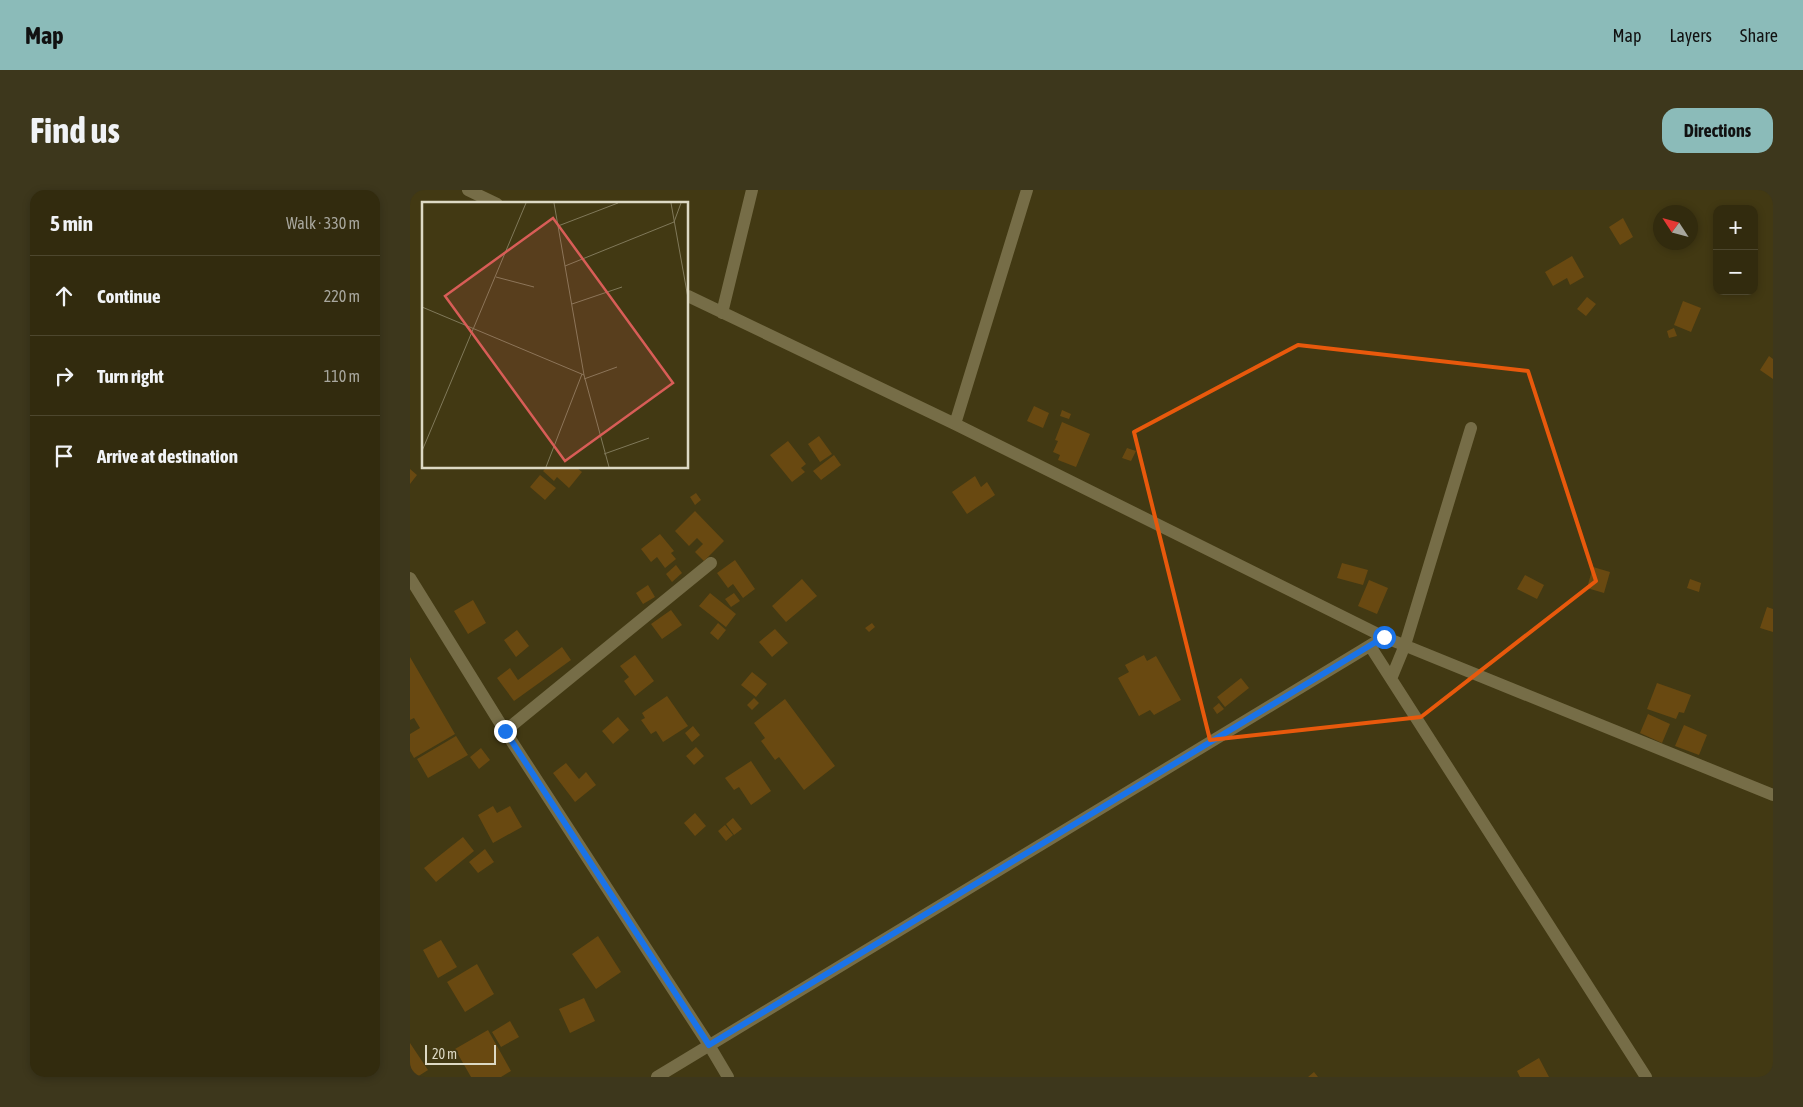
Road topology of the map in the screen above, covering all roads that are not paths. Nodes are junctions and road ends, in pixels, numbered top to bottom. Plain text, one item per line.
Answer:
1 (752, 190) edge
2 (1027, 190) edge
3 (472, 191) edge
4 (493, 202) edge
5 (689, 296) edge
6 (722, 313) junction
7 (955, 424) junction
8 (1471, 428) dead end
9 (711, 562) dead end
10 (410, 578) edge
11 (1384, 637) junction
12 (1405, 645) junction
13 (1370, 646) junction
14 (1391, 678) junction
15 (505, 731) junction
16 (1773, 795) edge
17 (709, 1045) junction
18 (657, 1077) edge
19 (728, 1077) edge
20 (1646, 1077) edge

1 - 6 street
2 - 7 street
3 - 4 street
5 - 6 street
6 - 7 street
7 - 11 street
8 - 12 street
9 - 15 street
10 - 15 street
11 - 12 street
11 - 13 street
12 - 14 street
12 - 16 street
13 - 14 street
13 - 17 street
14 - 20 street
15 - 17 street
17 - 18 street
17 - 19 street

